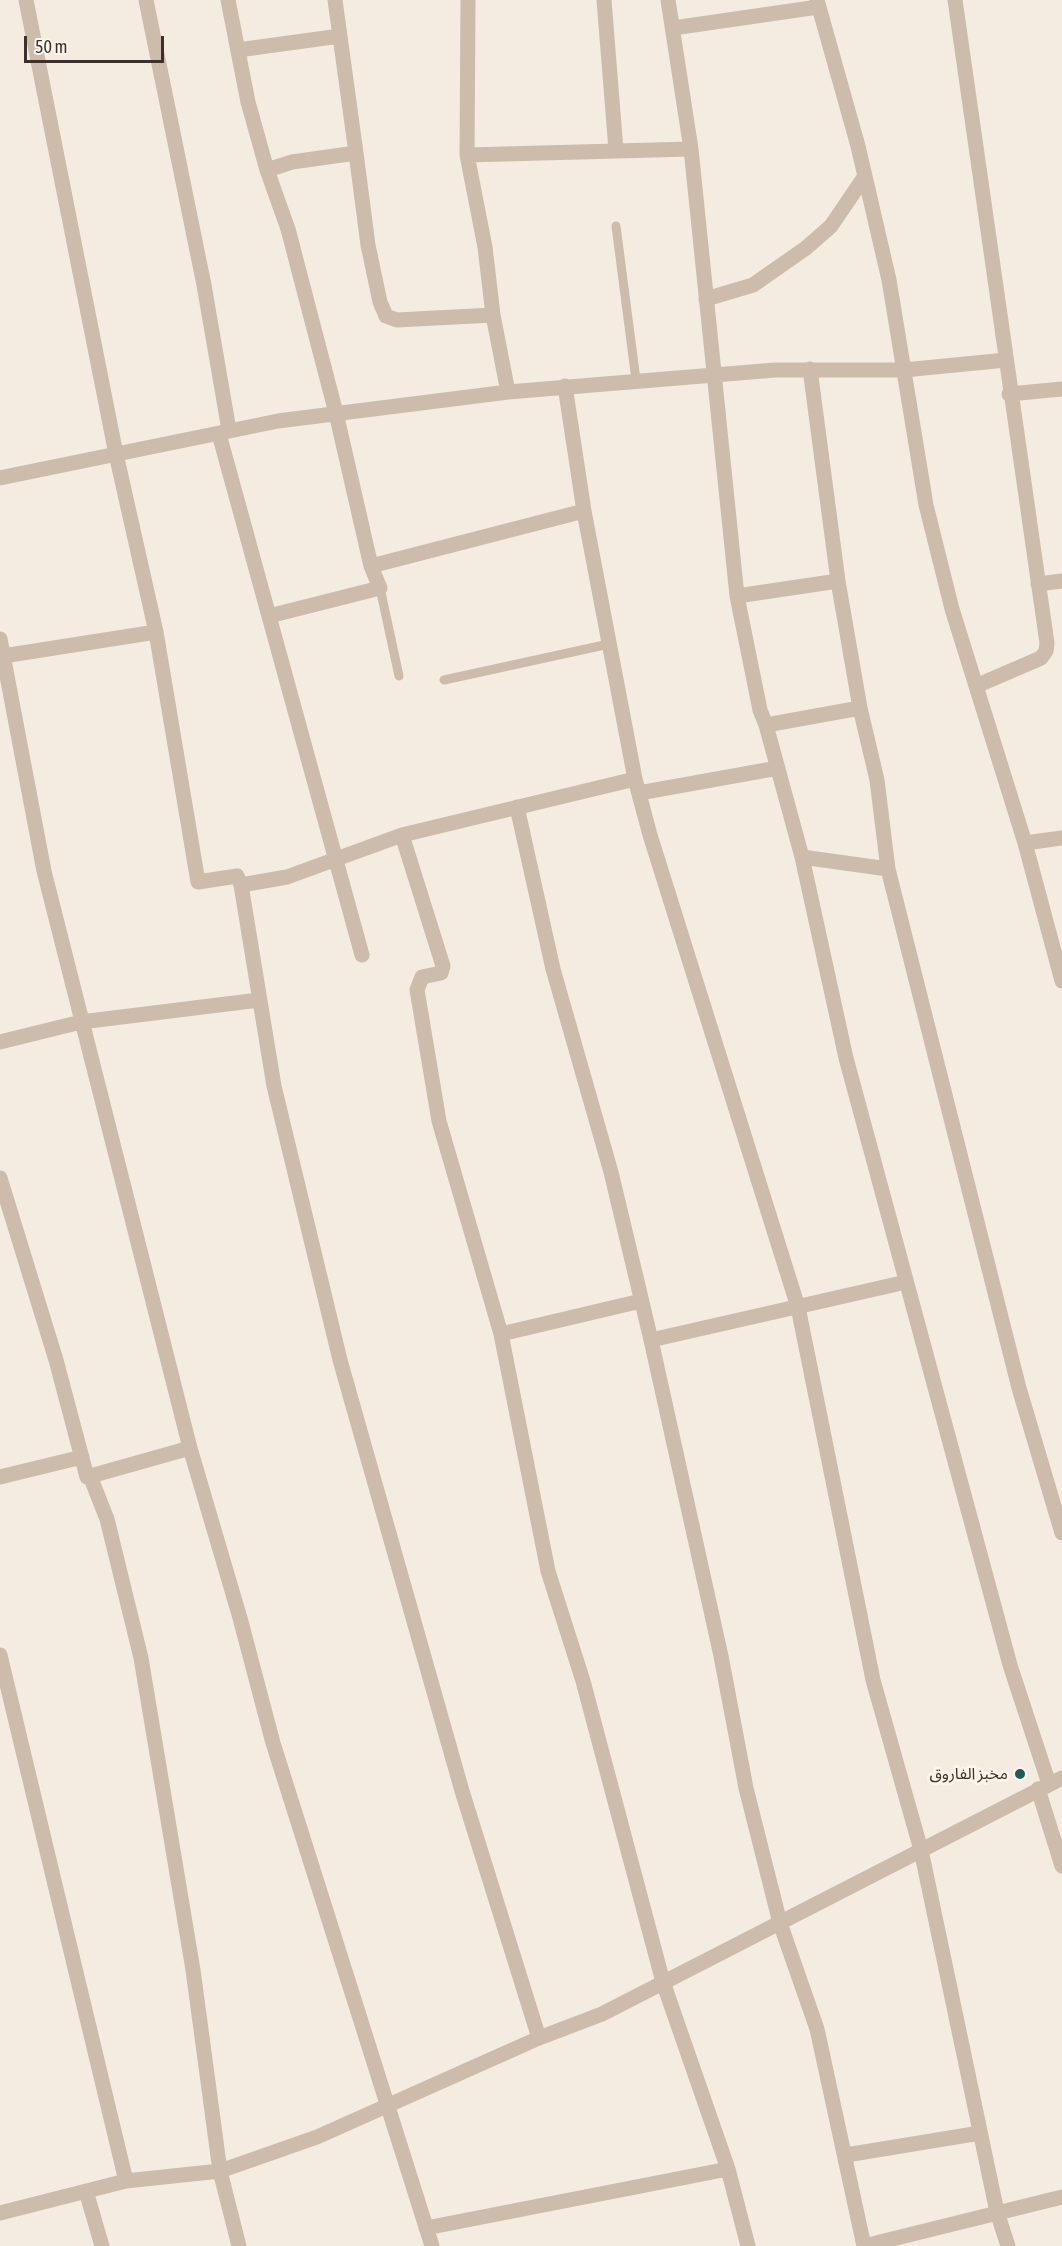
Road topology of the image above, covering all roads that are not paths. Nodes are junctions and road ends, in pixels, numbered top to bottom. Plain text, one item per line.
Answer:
1 (26, 0) edge
2 (146, 0) edge
3 (228, 0) edge
4 (335, 0) edge
5 (468, 0) edge
6 (604, 0) edge
7 (668, 0) edge
8 (955, 0) edge
9 (818, 4) edge
10 (673, 28) junction
11 (340, 36) junction
12 (238, 50) junction
13 (691, 149) junction
14 (616, 150) junction
15 (356, 153) junction
16 (467, 155) junction
17 (267, 170) junction
18 (865, 176) junction
19 (616, 226) dead end
20 (706, 299) junction
21 (493, 315) junction
22 (1005, 360) junction
23 (810, 369) junction
24 (904, 370) junction
25 (714, 374) junction
26 (636, 380) junction
27 (565, 386) junction
28 (1062, 389) edge
29 (508, 392) junction
30 (1010, 394) junction
31 (336, 413) junction
32 (224, 432) junction
33 (117, 454) junction
34 (0, 478) edge
35 (584, 511) junction
36 (371, 566) junction
37 (838, 581) junction
38 (1062, 581) edge
39 (1038, 584) junction
40 (380, 588) junction
41 (737, 596) junction
42 (269, 616) junction
43 (156, 632) junction
44 (0, 639) edge
45 (609, 644) junction
46 (3, 656) junction
47 (399, 676) dead end
48 (444, 680) dead end
49 (976, 686) junction
50 (860, 708) junction
51 (766, 725) junction
52 (778, 768) junction
53 (637, 786) junction
54 (517, 807) junction
55 (402, 835) junction
56 (1062, 838) edge
57 (1025, 843) junction
58 (802, 857) junction
59 (337, 859) junction
60 (888, 870) junction
61 (241, 885) junction
62 (362, 955) dead end
63 (1062, 981) edge
64 (259, 1000) junction
65 (81, 1022) junction
66 (0, 1042) edge
67 (0, 1178) edge
68 (906, 1282) junction
69 (641, 1301) junction
70 (798, 1306) junction
71 (501, 1334) junction
72 (651, 1340) junction
73 (190, 1448) junction
74 (82, 1457) junction
75 (90, 1476) junction
76 (0, 1477) edge
77 (1062, 1533) edge
78 (0, 1655) edge
79 (6, 1705) edge
80 (1050, 1784) edge
81 (921, 1851) junction
82 (1062, 1866) edge
83 (780, 1923) junction
84 (663, 1982) junction
85 (539, 2038) junction
86 (388, 2106) junction
87 (980, 2133) junction
88 (846, 2155) junction
89 (728, 2169) junction
90 (220, 2171) junction
91 (126, 2181) junction
92 (86, 2191) junction
93 (1062, 2197) edge
94 (997, 2212) junction
95 (0, 2213) edge
96 (426, 2228) junction
97 (102, 2246) edge
98 (238, 2246) edge
99 (432, 2246) edge
100 (748, 2246) edge
101 (864, 2246) edge
102 (1008, 2246) edge

1 - 33 street
2 - 32 street
3 - 12 street
4 - 11 street
5 - 16 street
6 - 14 street
7 - 10 street
8 - 22 street
9 - 10 street
9 - 18 street
10 - 13 street
11 - 12 street
11 - 15 street
12 - 17 street
13 - 14 street
13 - 20 street
14 - 16 street
15 - 17 street
15 - 21 street
16 - 21 street
17 - 31 street
18 - 20 street
18 - 24 street
19 - 26 lane
20 - 25 street
21 - 29 street
22 - 24 street
22 - 30 street
23 - 24 street
23 - 25 street
23 - 37 street
24 - 49 street
25 - 26 street
25 - 41 street
26 - 27 street
27 - 29 street
27 - 35 street
28 - 30 street
29 - 31 street
30 - 39 street
31 - 32 street
31 - 36 street
32 - 33 street
32 - 42 street
33 - 34 street
33 - 43 street
35 - 36 street
35 - 45 street
36 - 40 street
37 - 41 street
37 - 50 street
38 - 39 street
39 - 49 street
40 - 42 street
40 - 47 lane
41 - 51 street
42 - 59 street
43 - 46 street
43 - 61 street
44 - 46 street
45 - 48 lane
45 - 53 street
46 - 65 street
49 - 57 street
50 - 51 street
50 - 60 street
51 - 52 street
52 - 53 street
52 - 58 street
53 - 54 street
53 - 70 street
54 - 55 street
54 - 69 street
55 - 59 street
55 - 71 street
56 - 57 street
57 - 63 street
58 - 60 street
58 - 68 street
59 - 61 street
59 - 62 street
60 - 77 street
61 - 64 street
64 - 65 street
64 - 85 street
65 - 66 street
65 - 73 street
67 - 74 street
68 - 70 street
68 - 80 street
69 - 71 street
69 - 72 street
70 - 72 street
70 - 81 street
71 - 84 street
72 - 83 street
73 - 75 street
73 - 86 street
74 - 75 street
74 - 76 street
75 - 90 street
78 - 79 street
79 - 91 street
80 - 81 street
80 - 82 street
81 - 83 street
81 - 87 street
83 - 84 street
83 - 88 street
84 - 85 street
84 - 89 street
85 - 86 street
86 - 90 street
86 - 96 street
87 - 88 street
87 - 94 street
88 - 101 street
89 - 96 street
89 - 100 street
90 - 91 street
90 - 98 street
91 - 92 street
92 - 95 street
92 - 97 street
93 - 94 street
94 - 101 street
94 - 102 street
96 - 99 street

